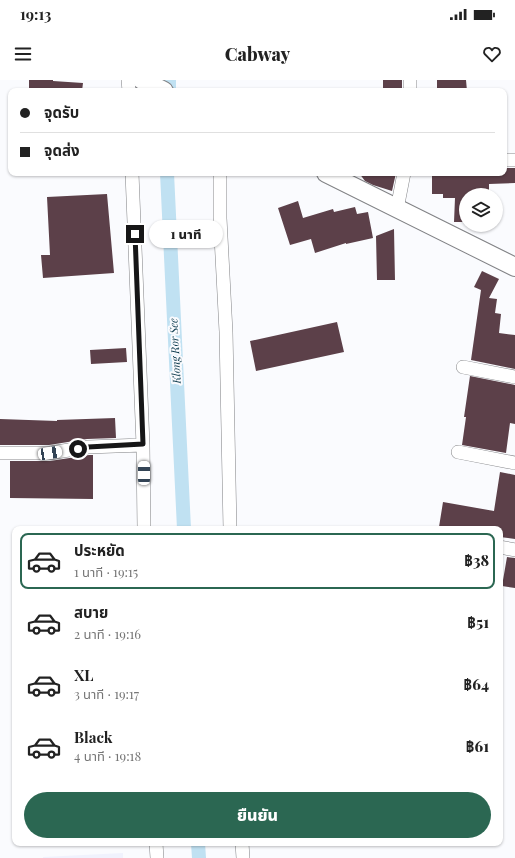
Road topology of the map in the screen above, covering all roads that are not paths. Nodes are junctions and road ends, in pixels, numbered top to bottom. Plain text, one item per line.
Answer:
1 (138, 80) edge
2 (131, 88) edge
3 (157, 88) edge
4 (132, 176) edge
5 (220, 176) edge
6 (332, 176) edge
7 (403, 176) edge
8 (397, 209) junction
9 (515, 268) edge
10 (463, 367) dead end
11 (515, 377) edge
12 (143, 444) junction
13 (458, 452) dead end
14 (0, 453) edge
15 (515, 463) edge
16 (144, 526) edge
17 (230, 526) edge
18 (503, 548) edge
19 (515, 550) edge
20 (156, 846) edge
21 (242, 846) edge
22 (157, 858) edge
23 (243, 858) edge

1 - 2 street
1 - 3 street
4 - 12 street
5 - 17 street
6 - 8 street
7 - 8 street
8 - 9 street
10 - 11 street
12 - 14 street
12 - 16 street
13 - 15 street
18 - 19 street
20 - 22 street
21 - 23 street

